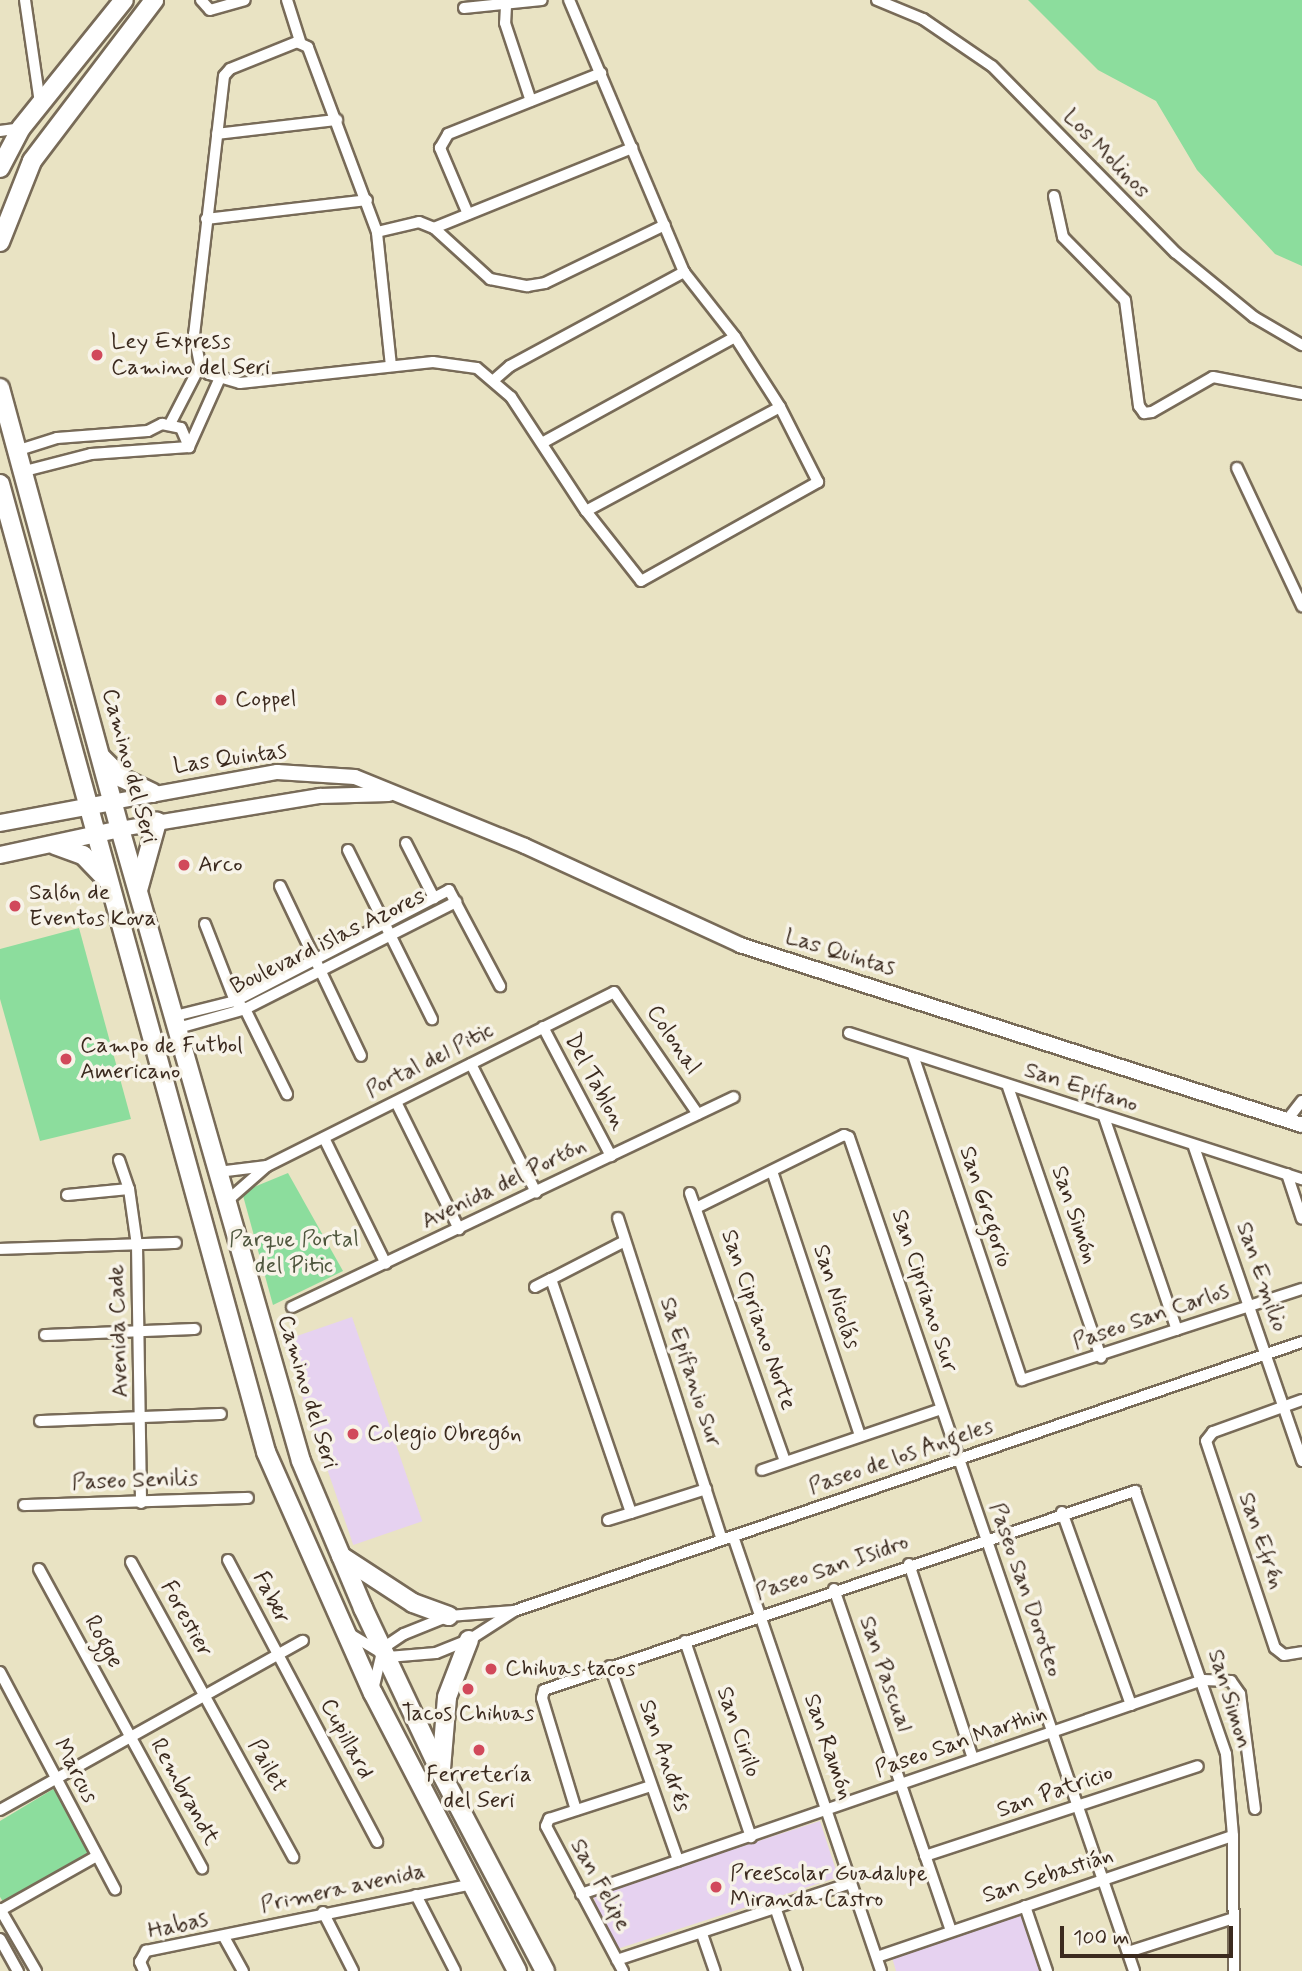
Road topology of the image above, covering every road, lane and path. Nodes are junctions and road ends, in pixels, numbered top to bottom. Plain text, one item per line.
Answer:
1 (25, 0) edge
2 (124, 0) edge
3 (154, 0) edge
4 (201, 0) edge
5 (245, 0) edge
6 (287, 0) edge
7 (542, 0) edge
8 (569, 0) edge
9 (877, 0) edge
10 (506, 6) junction
11 (464, 8) dead end
12 (300, 41) junction
13 (601, 73) junction
14 (531, 101) junction
15 (40, 103) junction
16 (337, 120) junction
17 (21, 128) junction
18 (0, 131) edge
19 (217, 134) junction
20 (632, 148) junction
21 (0, 168) edge
22 (1054, 196) dead end
23 (366, 200) junction
24 (468, 214) junction
25 (205, 219) junction
26 (666, 225) junction
27 (434, 228) junction
28 (377, 232) junction
29 (0, 242) edge
30 (684, 272) junction
31 (735, 337) junction
32 (1302, 345) edge
33 (200, 366) junction
34 (391, 366) junction
35 (495, 379) junction
36 (219, 380) junction
37 (0, 388) edge
38 (1302, 394) edge
39 (780, 407) junction
40 (170, 424) junction
41 (148, 431) junction
42 (88, 434) junction
43 (542, 443) junction
44 (189, 447) junction
45 (149, 449) junction
46 (16, 451) junction
47 (91, 454) junction
48 (1237, 468) dead end
49 (22, 472) junction
50 (0, 484) edge
51 (586, 511) junction
52 (1302, 606) edge
53 (101, 757) junction
54 (153, 793) junction
55 (392, 794) junction
56 (113, 802) junction
57 (88, 806) junction
58 (157, 822) junction
59 (0, 823) edge
60 (120, 829) junction
61 (96, 834) junction
62 (406, 843) dead end
63 (55, 845) junction
64 (348, 850) dead end
65 (0, 855) edge
66 (109, 882) junction
67 (281, 886) dead end
68 (138, 890) junction
69 (433, 898) junction
70 (456, 902) junction
71 (205, 924) dead end
72 (384, 925) junction
73 (389, 937) junction
74 (317, 960) junction
75 (318, 974) junction
76 (500, 986) dead end
77 (611, 993) joint
78 (236, 1001) junction
79 (245, 1009) junction
80 (432, 1019) dead end
81 (177, 1022) junction
82 (543, 1027) junction
83 (849, 1033) dead end
84 (914, 1055) junction
85 (361, 1056) dead end
86 (471, 1064) junction
87 (1008, 1087) junction
88 (287, 1094) dead end
89 (734, 1097) dead end
90 (1302, 1101) edge
91 (396, 1102) junction
92 (698, 1114) junction
93 (1104, 1117) junction
94 (1287, 1120) junction
95 (1302, 1125) edge
96 (324, 1138) junction
97 (1194, 1147) junction
98 (611, 1156) junction
99 (119, 1160) dead end
100 (267, 1166) junction
101 (772, 1171) junction
102 (218, 1172) junction
103 (1287, 1174) junction
104 (1302, 1179) edge
105 (129, 1189) junction
106 (536, 1192) junction
107 (690, 1194) dead end
108 (66, 1195) dead end
109 (227, 1201) junction
110 (696, 1208) junction
111 (618, 1218) dead end
112 (1302, 1219) edge
113 (458, 1229) junction
114 (625, 1241) junction
115 (176, 1242) dead end
116 (137, 1245) junction
117 (0, 1249) edge
118 (386, 1265) junction
119 (551, 1279) junction
120 (535, 1287) dead end
121 (1302, 1289) edge
122 (1249, 1306) junction
123 (292, 1307) dead end
124 (195, 1329) dead end
125 (1177, 1330) junction
126 (140, 1332) junction
127 (45, 1335) dead end
128 (1302, 1342) edge
129 (1265, 1354) junction
130 (1101, 1357) junction
131 (1016, 1372) joint
132 (1302, 1400) edge
133 (1283, 1406) junction
134 (941, 1409) junction
135 (221, 1414) dead end
136 (142, 1420) junction
137 (40, 1421) dead end
138 (860, 1436) junction
139 (785, 1461) junction
140 (958, 1461) junction
141 (1302, 1461) edge
142 (762, 1470) dead end
143 (706, 1489) junction
144 (1135, 1491) joint
145 (248, 1498) dead end
146 (141, 1503) junction
147 (24, 1505) dead end
148 (1062, 1512) junction
149 (631, 1513) junction
150 (608, 1520) dead end
151 (728, 1538) junction
152 (985, 1538) junction
153 (341, 1556) junction
154 (228, 1560) dead end
155 (131, 1562) dead end
156 (909, 1564) junction
157 (39, 1569) dead end
158 (834, 1589) junction
159 (514, 1611) junction
160 (477, 1612) junction
161 (760, 1614) junction
162 (449, 1616) junction
163 (343, 1628) junction
164 (476, 1637) junction
165 (303, 1641) dead end
166 (685, 1641) junction
167 (1302, 1652) edge
168 (383, 1653) junction
169 (277, 1656) junction
170 (610, 1666) junction
171 (0, 1672) edge
172 (1203, 1680) junction
173 (373, 1693) junction
174 (204, 1696) junction
175 (1131, 1705) junction
176 (1052, 1733) junction
177 (130, 1736) junction
178 (974, 1759) junction
179 (1198, 1766) dead end
180 (441, 1773) junction
181 (54, 1779) junction
182 (900, 1785) junction
183 (651, 1786) junction
184 (1078, 1806) junction
185 (1255, 1809) dead end
186 (0, 1810) edge
187 (576, 1810) junction
188 (827, 1810) junction
189 (1233, 1836) junction
190 (751, 1837) junction
191 (377, 1842) dead end
192 (97, 1856) junction
193 (925, 1856) junction
194 (292, 1857) dead end
195 (678, 1860) junction
196 (202, 1868) dead end
197 (1103, 1880) junction
198 (850, 1883) junction
199 (471, 1884) junction
200 (115, 1889) dead end
201 (581, 1894) junction
202 (416, 1895) junction
203 (1025, 1906) junction
204 (776, 1909) junction
205 (0, 1910) edge
206 (323, 1912) junction
207 (1234, 1919) junction
208 (951, 1931) junction
209 (702, 1934) junction
210 (224, 1937) junction
211 (0, 1939) edge
212 (1128, 1952) junction
213 (877, 1957) junction
214 (617, 1960) junction
215 (18, 1971) edge
216 (36, 1971) edge
217 (144, 1971) edge
218 (243, 1971) edge
219 (353, 1971) edge
220 (455, 1971) edge
221 (517, 1971) edge
222 (545, 1971) edge
223 (623, 1971) edge
224 (715, 1971) edge
225 (797, 1971) edge
226 (881, 1971) edge
227 (1047, 1971) edge
228 (1134, 1971) edge
229 (1234, 1971) edge

1 - 15 street
2 - 15 main road
3 - 29 main road
4 - 5 street
6 - 12 street
7 - 10 street
8 - 13 street
9 - 32 street, Los Molinos
10 - 11 street
10 - 14 street
12 - 16 street
12 - 19 street
13 - 14 street
13 - 20 street
14 - 24 street
15 - 17 main road
16 - 19 street
16 - 23 street
17 - 18 street
17 - 21 main road
19 - 25 street
20 - 24 street
20 - 26 street
22 - 38 street
23 - 25 street
23 - 28 street
24 - 27 street
25 - 33 street
26 - 27 street
26 - 30 street
27 - 28 street
28 - 34 street
30 - 31 street
30 - 35 street
31 - 39 street
31 - 43 street
33 - 36 street
33 - 40 street
34 - 35 street
34 - 36 street
35 - 43 street
36 - 44 street
37 - 46 main road, Camino del Seri
39 - 51 street
39 - 51 street
40 - 41 street
40 - 44 street
41 - 42 street
41 - 45 street
42 - 46 street
42 - 47 street
43 - 51 street
44 - 45 street
45 - 47 street
46 - 49 main road, Camino del Seri
47 - 49 street
48 - 52 street
49 - 53 main road, Camino del Seri
50 - 57 main road
53 - 54 main road
53 - 56 main road, Camino del Seri
54 - 55 street, Las Quintas
54 - 56 street, Las Quintas
55 - 58 street, Las Quintas
55 - 94 street, Las Quintas
56 - 57 main road
56 - 60 main road, Camino del Seri
57 - 59 main road
57 - 61 main road
58 - 60 street, Las Quintas
58 - 68 main road
60 - 61 main road
60 - 68 main road, Camino del Seri
61 - 63 main road
61 - 66 main road
62 - 69 street
63 - 65 main road
63 - 66 main road
64 - 72 street
66 - 163 main road
67 - 74 street
68 - 81 main road, Camino del Seri
69 - 70 street, Boulevard islas Azores
69 - 72 street, Boulevard islas Azores
70 - 73 street, Boulevard islas Azores
70 - 76 street
71 - 78 street
72 - 73 street
72 - 74 street, Boulevard islas Azores
73 - 75 street, Boulevard islas Azores
73 - 80 street
74 - 75 street
74 - 78 street, Boulevard islas Azores
75 - 79 street, Boulevard islas Azores
75 - 85 street
77 - 82 street, Portal del Pitic
77 - 92 street, Colonal
78 - 79 street
78 - 81 street, Boulevard islas Azores
79 - 81 street, Boulevard islas Azores
79 - 88 street
81 - 102 main road, Camino del Seri
82 - 86 street, Portal del Pitic
82 - 98 street, Del Tablon
83 - 84 street, San Epifano
84 - 87 street, San Epifano
84 - 131 street, San Gregorio
86 - 91 street, Portal del Pitic
86 - 106 street
87 - 93 street, San Epifano
87 - 130 street, San Simón
89 - 92 street, Avenida del Portón
90 - 94 street
91 - 96 street, Portal del Pitic
91 - 113 street
92 - 98 street, Avenida del Portón
93 - 97 street, San Epifano
93 - 125 street
94 - 95 street, Las Quintas
96 - 100 street, Portal del Pitic
96 - 118 street
97 - 103 street, San Epifano
97 - 122 street, San Emilio
98 - 106 street, Avenida del Portón
99 - 105 street, Avenida Cade
100 - 102 street, Portal del Pitic
100 - 109 street, Portal del Pitic
101 - 110 street
101 - 134 street, San Cipriano Sur
101 - 138 street, San Nicolás
102 - 109 main road, Camino del Seri
103 - 104 street, San Epifano
103 - 112 street
105 - 108 street
105 - 116 street, Avenida Cade
106 - 113 street, Avenida del Portón
107 - 110 street, San Cipriano Norte
109 - 153 main road, Camino del Seri
110 - 139 street, San Cipriano Norte
111 - 114 street, Sa Epifanio Sur
113 - 118 street, Avenida del Portón
114 - 119 street
114 - 143 street, Sa Epifanio Sur
115 - 116 street
116 - 117 street
116 - 126 street, Avenida Cade
118 - 123 street, Avenida del Portón
119 - 120 street
119 - 149 street
121 - 122 street, Paseo San Carlos
122 - 125 street, Paseo San Carlos
122 - 129 street, San Emilio
124 - 126 street
125 - 130 street, Paseo San Carlos
126 - 127 street
126 - 136 street, Avenida Cade
128 - 129 street, Paseo de los Angeles
129 - 133 street, San Emilio
129 - 140 street, Paseo de los Angeles
130 - 131 street, Paseo San Carlos
132 - 133 street
133 - 141 street, San Emilio
133 - 167 street, San Efrén
134 - 138 street
134 - 140 street, San Cipriano Sur
135 - 136 street
136 - 137 street
136 - 146 street, Avenida Cade
138 - 139 street
139 - 142 street
140 - 151 street, Paseo de los Angeles
140 - 152 street, Paseo San Doroteo
143 - 149 street
143 - 151 street, Sa Epifanio Sur
144 - 148 street, Paseo San Isidro
144 - 172 street, San Simon
145 - 146 street, Paseo Senilis
146 - 147 street, Paseo Senilis
148 - 152 street, Paseo San Isidro
148 - 175 street
149 - 150 street
151 - 159 street, Paseo de los Angeles
151 - 161 street, San Ramón
152 - 156 street, Paseo San Isidro
152 - 176 street, Paseo San Doroteo
153 - 162 main road
153 - 168 main road, Camino del Seri
154 - 169 street, Faber
155 - 174 street, Forestier
156 - 158 street, Paseo San Isidro
156 - 178 street
157 - 177 street, Rogge
158 - 161 street, Paseo San Isidro
158 - 182 street, San Pascual
159 - 160 street
159 - 164 street
160 - 162 street
160 - 164 street
161 - 166 street, Paseo San Isidro
161 - 188 street, San Ramón
162 - 168 street
163 - 168 street
163 - 173 main road
164 - 168 street
164 - 180 main road
165 - 169 street
166 - 170 street, Paseo San Isidro
166 - 190 street, San Cirilo
168 - 173 street
168 - 180 main road, Camino del Seri
169 - 174 street
169 - 191 street, Cupillard
170 - 183 street, San Andrés
170 - 187 street, Paseo San Isidro
171 - 181 street, Marcus
172 - 175 street, Paseo San Marthin
172 - 185 street
172 - 189 street, San Simon
173 - 199 main road
174 - 177 street
174 - 194 street, Pailet
175 - 176 street, Paseo San Marthin
176 - 178 street, Paseo San Marthin
176 - 184 street, Paseo San Doroteo
177 - 181 street
177 - 196 street, Rembrandt
178 - 182 street, Paseo San Marthin
179 - 184 street, San Patricio
180 - 222 main road, Camino del Seri
181 - 186 street
181 - 192 street, Marcus
182 - 188 street, Paseo San Marthin
182 - 193 street, San Pascual
183 - 187 street
183 - 195 street, San Andrés
184 - 193 street, San Patricio
184 - 197 street, Paseo San Doroteo
187 - 201 street, San Felipe
188 - 190 street, Paseo San Marthin
188 - 198 street, San Ramón
189 - 197 street, San Sebastián
189 - 207 street, San Simon
190 - 195 street, Paseo San Marthin
192 - 200 street, Marcus
192 - 205 street
193 - 208 street, San Pascual
195 - 201 street, Paseo San Marthin
197 - 203 street, San Sebastián
197 - 212 street, Paseo San Doroteo
198 - 204 street
198 - 213 street, San Ramón
199 - 202 street, Primera avenida
199 - 221 main road
201 - 214 street, San Felipe
202 - 206 street, Primera avenida
202 - 220 street
203 - 208 street, San Sebastián
203 - 227 street
204 - 209 street
204 - 225 street
205 - 216 street
206 - 210 street, Primera avenida
206 - 219 street
207 - 212 street
207 - 229 street, San Simon
208 - 213 street, San Sebastián
209 - 214 street
209 - 224 street
210 - 217 street, Habas
210 - 218 street
211 - 215 street
212 - 228 street, Paseo San Doroteo
213 - 226 street, San Ramón
214 - 223 street, San Felipe

